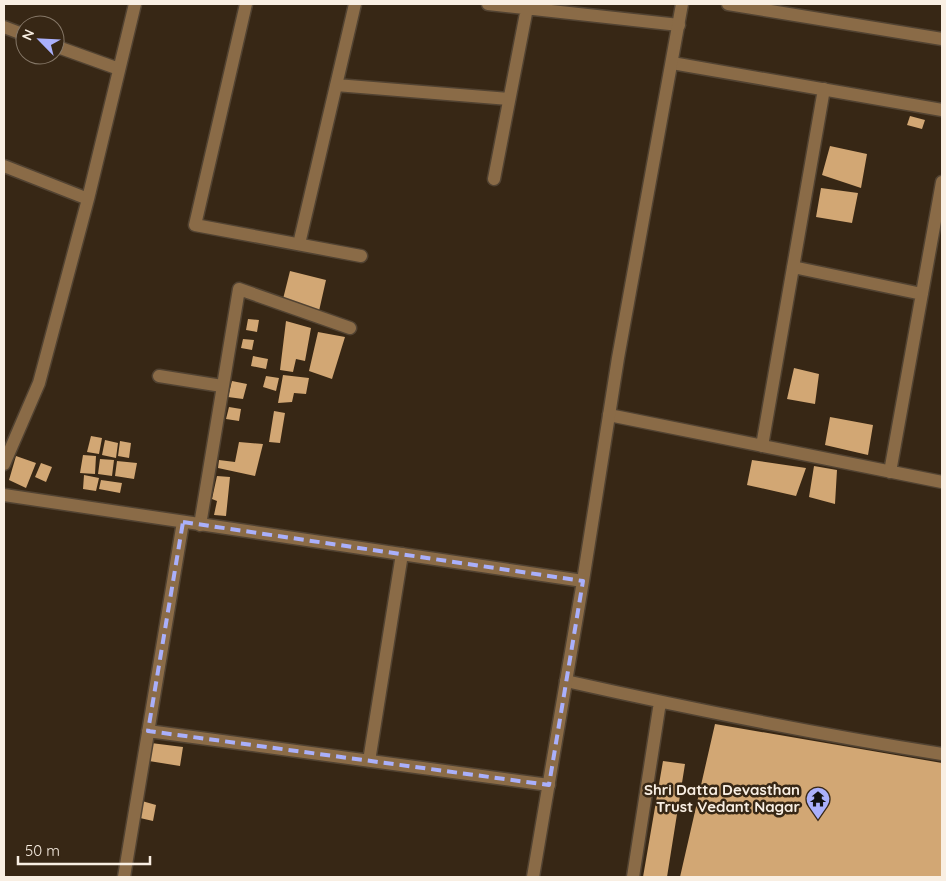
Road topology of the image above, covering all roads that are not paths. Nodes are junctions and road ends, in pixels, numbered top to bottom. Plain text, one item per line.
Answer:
1 (135, 4) edge
2 (246, 4) edge
3 (355, 4) edge
4 (488, 4) edge
5 (682, 4) edge
6 (728, 4) edge
7 (527, 8) junction
8 (679, 25) junction
9 (942, 39) edge
10 (65, 50) edge
11 (672, 63) junction
12 (119, 69) junction
13 (336, 85) junction
14 (824, 89) junction
15 (509, 99) junction
16 (942, 110) edge
17 (4, 166) edge
18 (494, 178) dead end
19 (942, 182) edge
20 (88, 199) junction
21 (299, 244) junction
22 (361, 256) dead end
23 (793, 267) junction
24 (922, 294) junction
25 (350, 328) dead end
26 (159, 376) dead end
27 (222, 386) junction
28 (609, 415) junction
29 (762, 446) junction
30 (4, 464) edge
31 (890, 472) junction
32 (942, 482) edge
33 (4, 495) edge
34 (183, 522) junction
35 (200, 525) junction
36 (402, 554) junction
37 (583, 581) junction
38 (566, 681) junction
39 (660, 702) junction
40 (148, 731) junction
41 (942, 754) edge
42 (369, 761) junction
43 (549, 785) junction
44 (124, 877) edge
45 (533, 877) edge
46 (633, 877) edge

1 - 12 street
2 - 21 street
3 - 13 street
4 - 7 street
5 - 8 street
6 - 9 street
7 - 8 street
7 - 15 street
8 - 11 street
10 - 12 street
11 - 14 street
11 - 28 street
12 - 20 street
13 - 15 street
13 - 21 street
14 - 16 street
14 - 23 street
15 - 18 street
17 - 20 street
19 - 24 street
20 - 30 street
21 - 22 street
23 - 24 street
23 - 29 street
24 - 31 street
25 - 27 street
26 - 27 street
27 - 35 street
28 - 29 street
28 - 37 street
29 - 31 street
31 - 32 street
33 - 34 street
34 - 35 street
34 - 40 street
35 - 36 street
36 - 37 street
36 - 42 street
37 - 38 street
38 - 39 street
38 - 43 street
39 - 41 street
39 - 46 street
40 - 42 street
40 - 44 street
42 - 43 street
43 - 45 street

